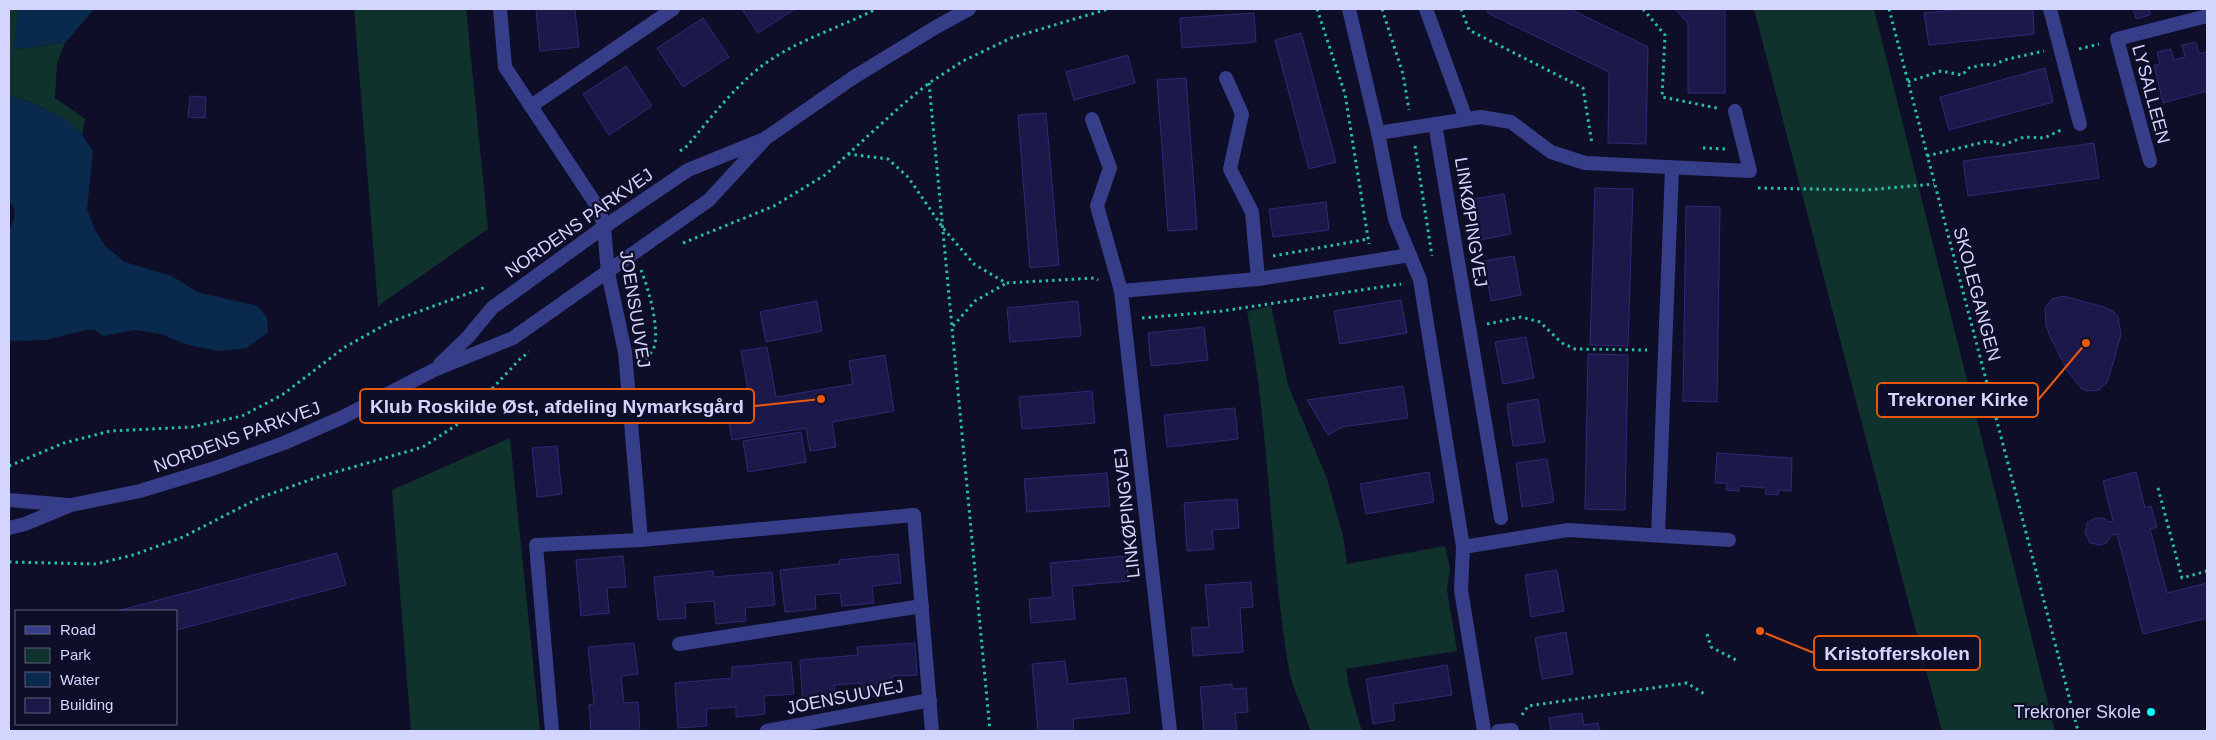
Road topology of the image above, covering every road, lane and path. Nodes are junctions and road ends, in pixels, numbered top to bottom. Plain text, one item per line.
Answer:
1 (500, 9) edge
2 (673, 9) edge
3 (876, 9) edge
4 (969, 9) edge
5 (1317, 9) edge
6 (1349, 9) edge
7 (1382, 9) edge
8 (1426, 9) edge
9 (1461, 9) edge
10 (1643, 9) edge
11 (1889, 9) edge
12 (2050, 9) edge
13 (2207, 16) edge
14 (2117, 40) junction
15 (2062, 54) junction
16 (1226, 78) dead end
17 (929, 82) dead end
18 (1908, 82) junction
19 (531, 106) junction
20 (1735, 111) joint
21 (1466, 119) junction
22 (1092, 120) dead end
23 (1436, 124) junction
24 (2080, 124) joint
25 (1412, 128) junction
26 (1378, 133) junction
27 (766, 138) junction
28 (1600, 144) dead end
29 (1697, 148) dead end
30 (1745, 150) junction
31 (848, 154) dead end
32 (673, 156) dead end
33 (1927, 156) junction
34 (2150, 161) dead end
35 (1672, 168) junction
36 (604, 227) junction
37 (943, 228) junction
38 (1410, 255) junction
39 (1372, 261) junction
40 (641, 270) dead end
41 (608, 273) junction
42 (1258, 280) junction
43 (1420, 280) junction
44 (493, 282) dead end
45 (1006, 284) junction
46 (1376, 288) junction
47 (1121, 291) junction
48 (1124, 319) junction
49 (952, 327) junction
50 (1469, 327) junction
51 (1665, 350) junction
52 (643, 364) dead end
53 (434, 370) junction
54 (9, 466) edge
55 (2158, 488) dead end
56 (9, 500) edge
57 (71, 505) junction
58 (1501, 518) dead end
59 (9, 528) edge
60 (1658, 535) junction
61 (641, 540) junction
62 (1729, 540) dead end
63 (1463, 547) junction
64 (2207, 571) edge
65 (922, 606) junction
66 (1707, 634) dead end
67 (679, 644) dead end
68 (1738, 661) dead end
69 (1706, 695) dead end
70 (930, 700) junction
71 (552, 731) edge
72 (767, 731) edge
73 (932, 731) edge
74 (990, 731) edge
75 (1170, 731) edge
76 (1484, 731) edge
77 (1507, 731) edge
78 (2078, 731) edge

1 - 19 street, JOENSUUVEJ
2 - 19 street
3 - 32 path
4 - 27 street, NORDENS PARKVEJ
5 - 39 path
6 - 26 street
7 - 25 path
8 - 21 street
9 - 28 path
10 - 20 path
11 - 18 path, SKOLEGANGEN
12 - 15 street
13 - 14 street, LYSALLEEN
14 - 15 path
14 - 34 street, LYSALLEEN
15 - 18 path
15 - 24 street
16 - 42 street
17 - 37 path
18 - 33 path, SKOLEGANGEN
19 - 36 street, JOENSUUVEJ
20 - 30 street
21 - 23 street
21 - 35 street
22 - 47 street, LINKØPINGVEJ
23 - 25 street
23 - 50 street, LINKØPINGVEJ
24 - 33 path
25 - 26 street
25 - 43 path
26 - 38 street
27 - 36 street, NORDENS PARKVEJ
27 - 41 street, NORDENS PARKVEJ
29 - 30 path
30 - 35 street
31 - 37 path
33 - 78 path, SKOLEGANGEN
35 - 51 street
36 - 41 street, JOENSUUVEJ
36 - 53 street, NORDENS PARKVEJ
37 - 45 path
37 - 49 path
38 - 39 street
38 - 43 street
39 - 42 street
39 - 46 path
40 - 52 path
41 - 53 street, NORDENS PARKVEJ
41 - 61 street, JOENSUUVEJ
42 - 47 street
43 - 46 path
43 - 63 street
44 - 54 path
45 - 47 path
45 - 49 path
46 - 48 path
47 - 48 street, LINKØPINGVEJ
48 - 75 street, LINKØPINGVEJ
49 - 74 path
50 - 51 path
50 - 58 street, LINKØPINGVEJ
51 - 60 street
53 - 57 street, NORDENS PARKVEJ
55 - 64 path
56 - 57 street, NORDENS PARKVEJ
57 - 59 street, NORDENS PARKVEJ
60 - 62 street
60 - 63 street
61 - 65 street, JOENSUUVEJ
61 - 71 street, JOENSUUVEJ
63 - 76 street
65 - 67 street
65 - 70 street, JOENSUUVEJ
66 - 68 path
69 - 77 path
70 - 72 street, JOENSUUVEJ
70 - 73 street, JOENSUUVEJ

